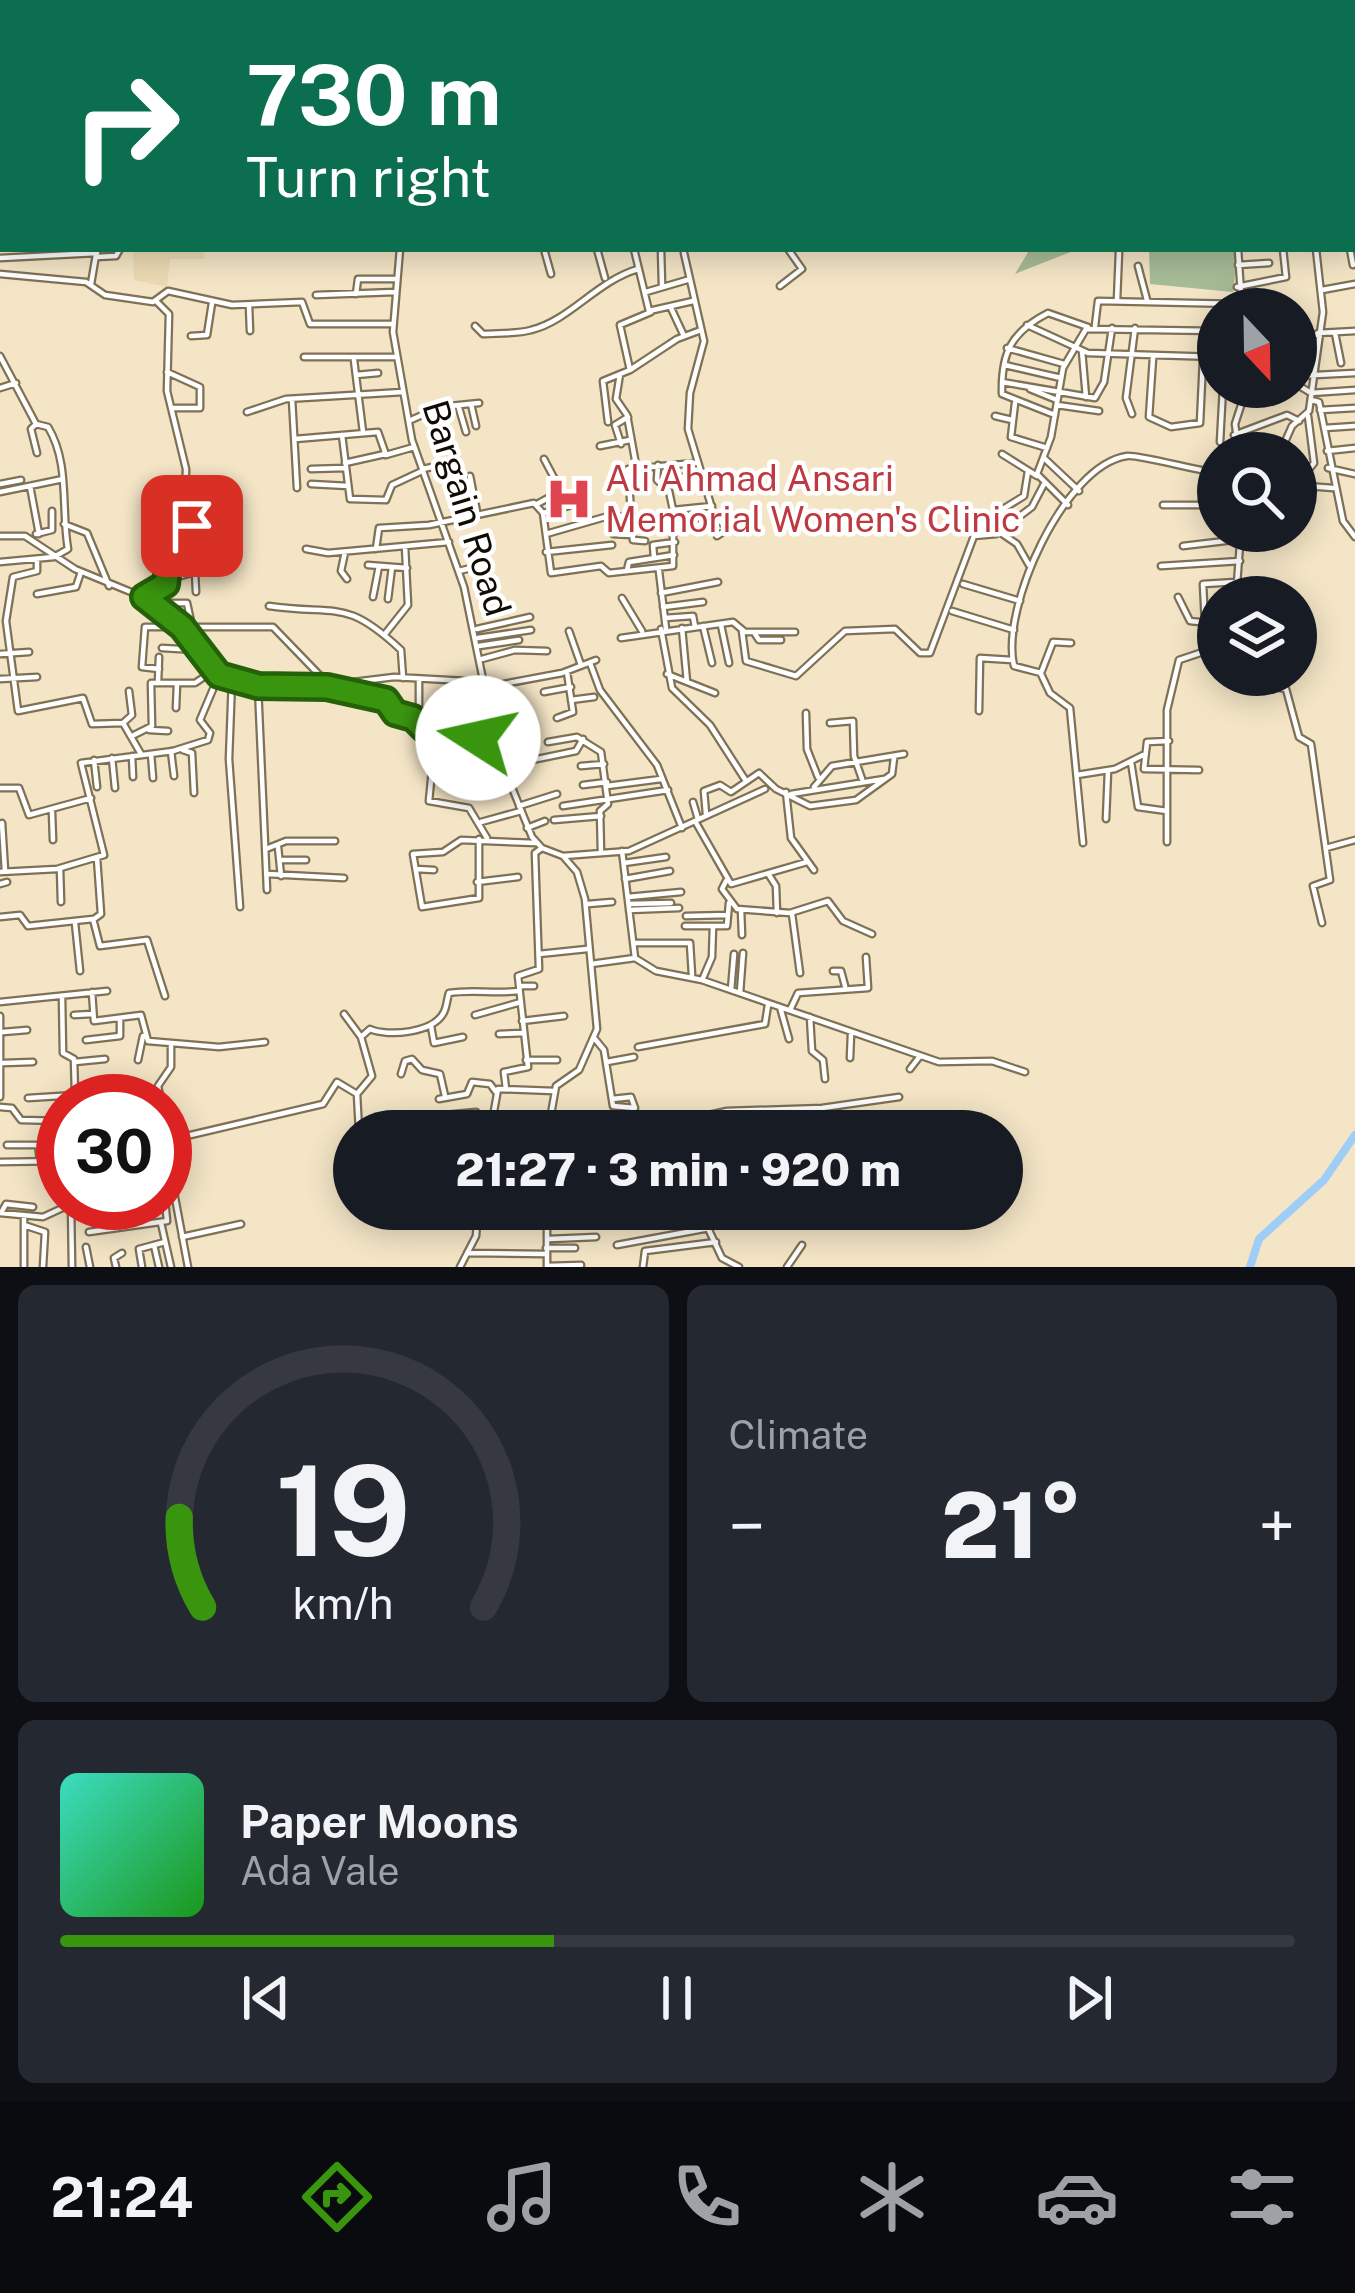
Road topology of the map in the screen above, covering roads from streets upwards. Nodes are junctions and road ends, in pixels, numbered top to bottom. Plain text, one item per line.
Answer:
1 (400, 252) edge
2 (545, 252) edge
3 (598, 252) edge
4 (635, 252) edge
5 (661, 252) edge
6 (790, 252) edge
7 (1120, 252) edge
8 (1238, 252) edge
9 (1283, 252) edge
10 (1316, 252) edge
11 (47, 253) edge
12 (97, 253) edge
13 (684, 253) dead end
14 (0, 258) edge
15 (1269, 263) dead end
16 (1237, 265) junction
17 (1138, 266) dead end
18 (638, 269) junction
19 (0, 274) edge
20 (551, 274) dead end
21 (605, 278) junction
22 (396, 279) junction
23 (687, 280) junction
24 (91, 284) junction
25 (1355, 284) edge
26 (780, 286) dead end
27 (662, 287) junction
28 (1237, 287) joint
29 (1322, 290) junction
30 (395, 292) junction
31 (644, 293) junction
32 (316, 295) dead end
33 (356, 295) junction
34 (156, 301) junction
35 (693, 301) junction
36 (1117, 301) junction
37 (1147, 302) junction
38 (212, 303) junction
39 (1197, 304) edge
40 (249, 306) junction
41 (671, 307) junction
42 (651, 313) junction
43 (393, 324) junction
44 (1027, 325) junction
45 (475, 326) dead end
46 (1091, 327) junction
47 (1112, 328) junction
48 (1136, 328) junction
49 (701, 330) junction
50 (1197, 330) edge
51 (250, 331) dead end
52 (1355, 331) edge
53 (1335, 332) junction
54 (1318, 333) junction
55 (191, 335) dead end
56 (684, 336) junction
57 (1317, 342) edge
58 (1007, 348) junction
59 (1079, 350) junction
60 (1108, 353) junction
61 (0, 356) edge
62 (304, 356) dead end
63 (1132, 356) junction
64 (397, 357) junction
65 (1197, 357) edge
66 (1153, 358) junction
67 (354, 360) junction
68 (1341, 363) dead end
69 (1064, 364) junction
70 (1005, 365) junction
71 (630, 370) junction
72 (166, 372) junction
73 (377, 373) dead end
74 (1355, 373) edge
75 (620, 374) junction
76 (356, 375) junction
77 (1317, 376) edge
78 (1061, 378) junction
79 (16, 382) junction
80 (1002, 382) junction
81 (0, 388) edge
82 (1355, 390) edge
83 (403, 392) junction
84 (1317, 395) edge
85 (358, 396) junction
86 (1086, 397) junction
87 (292, 399) junction
88 (1058, 399) junction
89 (1015, 403) junction
90 (1317, 405) edge
91 (459, 407) junction
92 (171, 408) junction
93 (1201, 408) edge
94 (1222, 408) edge
95 (1240, 408) edge
96 (1309, 408) edge
97 (1355, 408) edge
98 (1320, 410) junction
99 (1099, 411) dead end
100 (248, 412) dead end
101 (1132, 414) dead end
102 (1055, 415) junction
103 (995, 416) dead end
104 (1308, 416) junction
105 (628, 417) junction
106 (1012, 420) junction
107 (408, 421) junction
108 (1299, 421) junction
109 (608, 422) dead end
110 (36, 424) junction
111 (1221, 424) junction
112 (476, 426) dead end
113 (1235, 426) junction
114 (1355, 426) edge
115 (1323, 428) junction
116 (466, 432) dead end
117 (1221, 432) edge
118 (1234, 432) edge
119 (1242, 432) edge
120 (1292, 432) edge
121 (1310, 432) edge
122 (363, 433) junction
123 (341, 435) junction
124 (295, 439) junction
125 (630, 440) junction
126 (621, 444) junction
127 (600, 446) dead end
128 (414, 447) junction
129 (1048, 448) junction
130 (1355, 448) edge
131 (1327, 451) junction
132 (37, 453) dead end
133 (385, 454) junction
134 (1002, 454) dead end
135 (1044, 457) junction
136 (544, 459) dead end
137 (695, 463) junction
138 (448, 464) dead end
139 (345, 465) junction
140 (658, 465) junction
141 (637, 466) junction
142 (1328, 468) junction
143 (310, 469) dead end
144 (1197, 469) edge
145 (422, 470) junction
146 (1028, 471) junction
147 (1355, 474) edge
148 (699, 475) junction
149 (470, 476) dead end
150 (1037, 476) junction
151 (63, 479) junction
152 (668, 479) dead end
153 (21, 480) dead end
154 (311, 484) dead end
155 (1044, 484) junction
156 (31, 486) junction
157 (348, 486) junction
158 (0, 488) edge
159 (298, 488) dead end
160 (1317, 488) edge
161 (1333, 488) junction
162 (1079, 491) junction
163 (537, 504) junction
164 (1068, 505) junction
165 (1163, 505) dead end
166 (1197, 505) edge
167 (569, 506) dead end
168 (712, 506) junction
169 (694, 509) junction
170 (673, 510) junction
171 (52, 511) dead end
172 (636, 511) junction
173 (543, 512) junction
174 (477, 513) junction
175 (717, 520) junction
176 (442, 521) junction
177 (64, 524) junction
178 (699, 526) junction
179 (684, 529) dead end
180 (998, 531) junction
181 (39, 534) junction
182 (546, 534) junction
183 (613, 534) dead end
184 (632, 535) junction
185 (0, 536) edge
186 (717, 536) dead end
187 (27, 537) junction
188 (1355, 537) edge
189 (450, 542) junction
190 (645, 542) dead end
191 (675, 542) junction
192 (1197, 543) edge
193 (612, 545) dead end
194 (405, 546) junction
195 (1183, 546) dead end
196 (306, 549) dead end
197 (376, 549) junction
198 (345, 552) junction
199 (546, 552) junction
200 (1240, 552) edge
201 (674, 556) junction
202 (54, 557) junction
203 (654, 558) junction
204 (37, 560) junction
205 (1240, 561) junction
206 (0, 562) edge
207 (368, 565) dead end
208 (482, 565) dead end
209 (1029, 565) junction
210 (379, 566) junction
211 (1161, 566) dead end
212 (392, 567) junction
213 (407, 568) junction
214 (459, 571) junction
215 (658, 571) junction
216 (82, 572) junction
217 (628, 572) junction
218 (1237, 576) edge
219 (347, 579) dead end
220 (168, 580) junction
221 (375, 582) junction
222 (718, 582) dead end
223 (390, 583) junction
224 (960, 583) junction
225 (109, 586) junction
226 (196, 592) dead end
227 (662, 593) junction
228 (37, 594) dead end
229 (144, 597) junction
230 (373, 597) dead end
231 (1178, 597) dead end
232 (622, 598) dead end
233 (388, 599) dead end
234 (1020, 601) junction
235 (703, 602) dead end
236 (152, 603) junction
237 (268, 606) dead end
238 (663, 607) junction
239 (950, 611) junction
240 (530, 617) dead end
241 (665, 618) junction
242 (1197, 621) edge
243 (721, 625) junction
244 (193, 626) junction
245 (182, 627) junction
246 (699, 627) junction
247 (682, 628) junction
248 (663, 629) junction
249 (531, 630) dead end
250 (1014, 630) junction
251 (569, 631) dead end
252 (643, 631) junction
253 (742, 631) junction
254 (755, 632) junction
255 (795, 632) dead end
256 (385, 634) junction
257 (478, 638) junction
258 (622, 638) dead end
259 (519, 640) dead end
260 (781, 640) dead end
261 (1071, 643) dead end
262 (162, 648) dead end
263 (197, 650) junction
264 (547, 651) dead end
265 (29, 652) dead end
266 (1197, 652) edge
267 (10, 653) junction
268 (0, 654) edge
269 (159, 657) dead end
270 (482, 659) junction
271 (1012, 660) junction
272 (712, 663) dead end
273 (729, 663) dead end
274 (581, 667) junction
275 (159, 669) junction
276 (567, 672) junction
277 (216, 673) junction
278 (1041, 673) junction
279 (668, 674) junction
280 (37, 677) dead end
281 (13, 678) junction
282 (403, 678) junction
283 (0, 679) edge
284 (232, 679) junction
285 (419, 681) junction
286 (158, 682) junction
287 (177, 682) junction
288 (687, 682) junction
289 (472, 683) junction
290 (487, 684) junction
291 (258, 686) junction
292 (330, 686) junction
293 (571, 687) junction
294 (129, 691) dead end
295 (544, 692) dead end
296 (715, 693) dead end
297 (1288, 696) edge
298 (594, 697) dead end
299 (571, 700) junction
300 (176, 708) dead end
301 (979, 711) dead end
302 (806, 713) dead end
303 (556, 718) dead end
304 (123, 723) junction
305 (830, 723) dead end
306 (418, 725) junction
307 (436, 728) junction
308 (146, 729) junction
309 (167, 730) dead end
310 (466, 732) junction
311 (134, 735) junction
312 (493, 735) junction
313 (584, 738) junction
314 (1169, 741) junction
315 (548, 742) dead end
316 (174, 751) junction
317 (467, 751) dead end
318 (151, 754) junction
319 (904, 754) dead end
320 (142, 755) junction
321 (1143, 755) junction
322 (131, 756) junction
323 (112, 758) junction
324 (894, 758) junction
325 (94, 760) junction
326 (1131, 761) junction
327 (856, 763) junction
328 (503, 764) junction
329 (604, 764) junction
330 (581, 766) dead end
331 (463, 768) dead end
332 (1199, 770) dead end
333 (1108, 771) junction
334 (1168, 771) junction
335 (1077, 775) junction
336 (174, 776) dead end
337 (133, 777) dead end
338 (153, 778) dead end
339 (663, 778) junction
340 (819, 778) junction
341 (884, 778) junction
342 (862, 779) junction
343 (746, 781) junction
344 (583, 784) dead end
345 (607, 784) junction
346 (97, 787) dead end
347 (814, 787) junction
348 (0, 788) edge
349 (115, 788) dead end
350 (765, 789) dead end
351 (668, 790) junction
352 (194, 793) dead end
353 (788, 793) junction
354 (556, 794) dead end
355 (91, 798) junction
356 (608, 800) junction
357 (693, 802) dead end
358 (563, 806) dead end
359 (520, 808) junction
360 (1167, 811) junction
361 (52, 812) junction
362 (706, 814) junction
363 (601, 816) junction
364 (1106, 819) dead end
365 (554, 820) dead end
366 (697, 820) junction
367 (544, 821) dead end
368 (481, 822) junction
369 (2, 823) edge
370 (527, 828) junction
371 (682, 828) junction
372 (488, 838) junction
373 (479, 839) junction
374 (53, 840) dead end
375 (1355, 840) edge
376 (334, 841) dead end
377 (1167, 842) dead end
378 (1083, 843) dead end
379 (539, 845) junction
380 (278, 847) junction
381 (266, 849) junction
382 (1324, 849) junction
383 (622, 851) junction
384 (601, 853) junction
385 (562, 856) junction
386 (666, 857) dead end
387 (97, 858) junction
388 (279, 860) junction
389 (306, 860) dead end
390 (807, 862) junction
391 (623, 863) junction
392 (60, 868) junction
393 (413, 869) junction
394 (434, 870) dead end
395 (814, 870) dead end
396 (2, 871) edge
397 (670, 871) dead end
398 (267, 874) junction
399 (770, 875) junction
400 (281, 876) junction
401 (518, 877) dead end
402 (344, 878) dead end
403 (625, 879) junction
404 (726, 880) junction
405 (477, 882) junction
406 (267, 890) dead end
407 (681, 892) dead end
408 (62, 902) dead end
409 (612, 902) dead end
410 (671, 903) dead end
411 (729, 903) junction
412 (586, 904) junction
413 (629, 904) junction
414 (240, 907) dead end
415 (679, 908) dead end
416 (741, 910) junction
417 (777, 913) junction
418 (791, 913) junction
419 (729, 915) junction
420 (686, 916) dead end
421 (0, 917) edge
422 (92, 919) junction
423 (74, 921) junction
424 (1322, 923) dead end
425 (685, 926) dead end
426 (713, 926) junction
427 (872, 934) dead end
428 (742, 935) dead end
429 (634, 943) junction
430 (588, 949) junction
431 (743, 953) dead end
432 (539, 954) junction
433 (734, 954) dead end
434 (866, 957) dead end
435 (635, 958) junction
436 (591, 964) junction
437 (80, 971) dead end
438 (833, 971) dead end
439 (800, 973) dead end
440 (692, 977) junction
441 (702, 980) junction
442 (534, 986) dead end
443 (845, 986) junction
444 (519, 989) junction
445 (107, 991) dead end
446 (731, 991) junction
447 (92, 992) junction
448 (740, 993) junction
449 (62, 996) junction
450 (164, 996) dead end
451 (0, 1002) edge
452 (520, 1002) junction
453 (768, 1003) junction
454 (780, 1007) junction
455 (790, 1010) junction
456 (93, 1014) junction
457 (344, 1014) dead end
458 (74, 1015) dead end
459 (475, 1015) dead end
460 (0, 1016) edge
461 (564, 1016) dead end
462 (810, 1017) junction
463 (119, 1018) junction
464 (522, 1021) junction
465 (431, 1024) junction
466 (27, 1030) dead end
467 (851, 1033) junction
468 (1, 1034) edge
469 (499, 1034) dead end
470 (524, 1034) junction
471 (143, 1036) junction
472 (463, 1036) dead end
473 (361, 1037) junction
474 (596, 1039) junction
475 (86, 1040) dead end
476 (789, 1040) dead end
477 (266, 1042) dead end
478 (171, 1043) junction
479 (638, 1047) dead end
480 (420, 1050) dead end
481 (920, 1055) junction
482 (634, 1057) dead end
483 (1, 1058) edge
484 (850, 1058) dead end
485 (105, 1059) dead end
486 (138, 1060) dead end
487 (526, 1060) junction
488 (557, 1060) dead end
489 (33, 1062) dead end
490 (74, 1062) junction
491 (607, 1062) junction
492 (420, 1068) junction
493 (910, 1069) dead end
494 (1025, 1072) dead end
495 (75, 1074) edge
496 (166, 1074) edge
497 (401, 1074) dead end
498 (825, 1079) dead end
499 (0, 1082) edge
500 (506, 1089) junction
501 (496, 1091) junction
502 (554, 1091) junction
503 (357, 1094) junction
504 (0, 1097) edge
505 (899, 1097) dead end
506 (28, 1098) dead end
507 (36, 1098) edge
508 (0, 1107) edge
509 (358, 1110) edge
510 (493, 1110) edge
511 (551, 1110) edge
512 (636, 1110) edge
513 (774, 1110) edge
514 (36, 1120) edge
515 (192, 1136) edge
516 (7, 1145) dead end
517 (36, 1145) edge
518 (0, 1162) edge
519 (36, 1162) edge
520 (33, 1207) dead end
521 (0, 1214) edge
522 (24, 1216) junction
523 (36, 1217) edge
524 (242, 1224) dead end
525 (24, 1225) junction
526 (71, 1230) edge
527 (105, 1230) edge
528 (162, 1230) edge
529 (181, 1230) edge
530 (476, 1230) edge
531 (546, 1230) edge
532 (698, 1230) edge
533 (710, 1230) edge
534 (89, 1232) dead end
535 (182, 1237) junction
536 (546, 1238) junction
537 (596, 1238) dead end
538 (165, 1242) junction
539 (716, 1242) junction
540 (154, 1245) junction
541 (617, 1245) dead end
542 (802, 1245) dead end
543 (86, 1247) dead end
544 (574, 1248) dead end
545 (546, 1251) junction
546 (122, 1253) dead end
547 (467, 1253) junction
548 (105, 1264) dead end
549 (115, 1264) edge
550 (581, 1264) edge
551 (547, 1266) edge
552 (24, 1267) edge
553 (43, 1267) edge
554 (72, 1267) edge
555 (90, 1267) edge
556 (142, 1267) edge
557 (159, 1267) edge
558 (171, 1267) edge
559 (188, 1267) edge
560 (460, 1267) edge
561 (644, 1267) edge
562 (739, 1267) edge
563 (787, 1267) edge

1 - 22 street, Bargain Road
2 - 20 street
3 - 21 street
4 - 18 street
5 - 27 street
6 - 26 street
7 - 36 street
8 - 16 street
9 - 28 street
10 - 29 street
11 - 12 street
11 - 14 street
12 - 24 street
13 - 23 street
15 - 16 street
16 - 28 street
17 - 37 street
18 - 21 street
18 - 31 street
19 - 24 street
21 - 45 street
22 - 30 street, Bargain Road
22 - 33 street
23 - 27 street
23 - 35 street
24 - 34 street
25 - 29 street
27 - 31 street
29 - 54 street
30 - 33 street
30 - 43 street, Bargain Road
31 - 42 street
32 - 33 street
34 - 38 street
34 - 72 street
35 - 41 street
35 - 49 street
36 - 37 street
36 - 46 street
37 - 39 street
38 - 40 street
38 - 55 street
40 - 43 street
40 - 51 street
41 - 42 street
41 - 56 street
42 - 71 street
43 - 64 street, Bargain Road
44 - 46 street
44 - 58 street
44 - 59 street
46 - 47 street
46 - 59 street
47 - 48 street
47 - 60 street
48 - 50 street
48 - 63 street
49 - 56 street
49 - 137 street
52 - 53 street
53 - 54 street
53 - 68 street
54 - 57 street
56 - 71 street
58 - 69 street
58 - 70 street
59 - 60 street
59 - 69 street
59 - 86 street
60 - 63 street
60 - 86 street
61 - 79 street
62 - 67 street
63 - 66 street
63 - 101 street
64 - 67 street
64 - 83 street, Bargain Road
65 - 66 street
66 - 93 street
67 - 76 street
69 - 78 street
70 - 78 street
70 - 80 street
71 - 75 street
72 - 92 street
72 - 92 street
73 - 76 street
74 - 77 street
75 - 105 street
75 - 109 street
76 - 85 street
78 - 88 street
79 - 81 street
79 - 110 street
80 - 88 street
80 - 89 street
82 - 84 street
83 - 85 street
83 - 107 street, Bargain Road
85 - 87 street
85 - 122 street
86 - 88 street
87 - 100 street
87 - 124 street
88 - 99 street
88 - 102 street
89 - 102 street
89 - 106 street
90 - 98 street
91 - 107 street
91 - 112 street
91 - 116 street
92 - 220 street
94 - 111 street
95 - 113 street
96 - 104 street
97 - 98 street
98 - 115 street
102 - 129 street
103 - 106 street
104 - 108 street
104 - 121 street
105 - 125 street
105 - 126 street
106 - 129 street
107 - 128 street, Bargain Road
108 - 119 street
108 - 120 street
110 - 132 street
110 - 151 street
111 - 113 street
111 - 117 street
113 - 118 street
114 - 115 street
115 - 131 street
122 - 123 street
122 - 133 street
123 - 124 street
123 - 139 street
124 - 159 street
125 - 126 street
125 - 141 street
126 - 127 street
128 - 133 street
128 - 145 street, Bargain Road
129 - 135 street
130 - 131 street
131 - 142 street
133 - 139 street
134 - 146 street
135 - 150 street
135 - 162 street
136 - 163 street
137 - 140 street
137 - 148 street
138 - 145 street
139 - 143 street
139 - 157 street
140 - 141 street
140 - 170 street
141 - 172 street
142 - 147 street
142 - 161 street
144 - 162 street
145 - 157 street
145 - 176 street, Bargain Road
146 - 150 street
146 - 180 street
148 - 152 street
148 - 168 street
149 - 174 street
150 - 155 street
151 - 156 street
151 - 177 street
153 - 158 street
154 - 157 street
155 - 164 street
155 - 180 street
156 - 158 street
156 - 181 street
160 - 161 street
161 - 188 street
162 - 164 street
163 - 173 street
163 - 174 street
164 - 209 street
165 - 166 street
167 - 173 street
168 - 169 street
168 - 175 street
169 - 170 street
169 - 178 street
170 - 191 street
171 - 181 street
172 - 182 street
172 - 184 street
173 - 182 street
174 - 176 street
175 - 178 street
175 - 186 street
176 - 189 street, Bargain Road
176 - 197 street
177 - 202 street
177 - 225 street
178 - 179 street
180 - 209 street
180 - 224 street
181 - 187 street
182 - 199 street
183 - 184 street
184 - 190 street
185 - 187 street
187 - 202 street
189 - 194 street
189 - 214 street, Bargain Road
191 - 201 street
191 - 203 street
192 - 195 street
193 - 199 street
194 - 197 street
194 - 213 street
196 - 198 street
197 - 198 street
198 - 219 street
199 - 217 street
200 - 205 street
201 - 203 street
201 - 215 street
202 - 204 street
202 - 216 street
203 - 217 street
204 - 206 street
204 - 267 street
205 - 211 street
205 - 218 street
207 - 210 street
208 - 214 street
209 - 234 street
210 - 212 street
210 - 221 street
212 - 213 street
212 - 223 street
213 - 256 street
214 - 257 street, Bargain Road
215 - 217 street
215 - 227 street
216 - 225 street
216 - 228 street
220 - 226 street
220 - 229 street
221 - 223 street
221 - 230 street
222 - 227 street
223 - 233 street
224 - 234 street
224 - 239 street
225 - 229 street
227 - 238 street
229 - 236 street
231 - 242 street
232 - 252 street
234 - 250 street
235 - 238 street
236 - 244 street
236 - 245 street
237 - 256 street
238 - 241 street
239 - 250 street
239 - 253 street
240 - 257 street
241 - 246 street
241 - 248 street
243 - 246 street
243 - 253 street
243 - 273 street
244 - 245 street
244 - 292 street
245 - 263 street
245 - 275 street
246 - 247 street
246 - 272 street
247 - 248 street
247 - 288 street
248 - 252 street
248 - 279 street
249 - 257 street
250 - 271 street
251 - 274 street
252 - 258 street
253 - 254 street
254 - 255 street
254 - 260 street
256 - 282 street
257 - 259 street
257 - 270 street, Bargain Road
261 - 278 street
262 - 263 street
263 - 277 street
264 - 270 street
265 - 267 street
266 - 314 street
267 - 268 street
267 - 281 street
269 - 275 street
270 - 290 street, Bargain Road
271 - 278 street
271 - 301 street
274 - 276 street
274 - 339 street
275 - 286 street
276 - 290 street
276 - 293 street
277 - 284 street
277 - 287 street
277 - 316 street
278 - 335 street
279 - 288 street
279 - 343 street
280 - 281 street
281 - 283 street
281 - 304 street
282 - 285 street
282 - 292 street
284 - 291 street
284 - 414 street
285 - 289 street
285 - 306 street
286 - 287 street
286 - 308 street
287 - 300 street
288 - 296 street
289 - 290 street
289 - 310 street
290 - 312 street, Bargain Road
291 - 292 street
291 - 381 street
292 - 306 street
293 - 295 street
293 - 299 street
294 - 304 street
297 - 382 street
298 - 299 street
299 - 303 street
302 - 340 street
304 - 311 street
305 - 327 street
306 - 307 street
307 - 310 street
307 - 368 street
308 - 309 street
308 - 311 street
310 - 312 street
310 - 317 street
311 - 320 street
312 - 328 street, Bargain Road
313 - 315 street
313 - 328 street
313 - 329 street
314 - 321 street
314 - 334 street
316 - 318 street
316 - 336 street
316 - 352 street
318 - 320 street
318 - 338 street
319 - 324 street
320 - 322 street
321 - 326 street
321 - 334 street
322 - 323 street
322 - 337 street
323 - 325 street
323 - 349 street
324 - 327 street
324 - 341 street
325 - 346 street
325 - 355 street
326 - 333 street
326 - 360 street
327 - 340 street
327 - 342 street
328 - 331 street
328 - 359 street, Bargain Road
329 - 330 street
329 - 345 street
332 - 334 street
333 - 335 street
333 - 364 street
334 - 360 street
335 - 378 street
339 - 345 street
339 - 351 street
340 - 347 street
341 - 342 street
341 - 353 street
342 - 347 street
343 - 353 street
343 - 362 street
344 - 345 street
345 - 356 street
347 - 353 street
348 - 361 street
350 - 362 street
351 - 356 street
351 - 371 street
353 - 390 street
354 - 359 street
355 - 361 street
355 - 387 street
356 - 358 street
356 - 363 street
357 - 366 street
359 - 368 street
359 - 370 street, Bargain Road
360 - 377 street
361 - 374 street
362 - 366 street
363 - 365 street
363 - 384 street
366 - 371 street
366 - 404 street
367 - 370 street
368 - 372 street
369 - 396 street
370 - 379 street, Bargain Road
371 - 383 street
372 - 373 street
372 - 379 street
373 - 393 street
373 - 405 street
375 - 382 street
376 - 380 street
379 - 385 street
379 - 432 street
380 - 381 street
380 - 388 street
381 - 398 street
382 - 424 street
383 - 384 street
383 - 391 street
384 - 385 street
385 - 412 street
386 - 391 street
387 - 392 street
387 - 422 street
388 - 389 street
388 - 400 street
390 - 395 street
390 - 399 street
391 - 403 street
392 - 396 street
392 - 408 street
393 - 394 street
393 - 405 street
397 - 403 street
398 - 400 street
398 - 406 street
399 - 404 street
399 - 417 street
400 - 402 street
401 - 405 street
403 - 413 street
404 - 411 street
407 - 413 street
409 - 412 street
410 - 413 street
411 - 416 street
411 - 419 street
412 - 430 street
413 - 415 street
413 - 429 street
416 - 417 street
416 - 428 street
417 - 418 street
418 - 427 street
418 - 439 street
419 - 420 street
419 - 426 street
421 - 423 street
422 - 423 street
422 - 450 street
423 - 437 street
425 - 426 street
426 - 441 street
429 - 435 street
429 - 440 street
430 - 432 street
430 - 436 street
431 - 448 street
432 - 444 street
433 - 446 street
434 - 443 street
435 - 436 street
435 - 440 street
436 - 474 street
438 - 443 street
440 - 441 street
441 - 446 street
442 - 444 street
443 - 455 street
444 - 452 street
444 - 465 street
445 - 447 street
446 - 448 street
447 - 449 street
447 - 456 street
448 - 453 street
449 - 451 street
449 - 490 street
452 - 459 street
452 - 464 street
453 - 454 street
453 - 479 street
454 - 455 street
454 - 476 street
455 - 462 street
456 - 458 street
456 - 463 street
457 - 473 street
460 - 468 street
461 - 464 street
462 - 467 street
462 - 498 street
463 - 471 street
463 - 475 street
464 - 470 street
465 - 472 street
465 - 473 street
466 - 468 street
467 - 481 street
467 - 484 street
468 - 483 street
469 - 470 street
470 - 487 street
471 - 478 street
471 - 486 street
473 - 503 street
474 - 491 street
474 - 502 street
477 - 478 street
478 - 496 street
480 - 492 street
481 - 493 street
481 - 494 street
482 - 491 street
483 - 489 street
483 - 499 street
485 - 490 street
487 - 488 street
487 - 500 street
490 - 495 street
491 - 512 street
492 - 497 street
492 - 501 street
499 - 504 street
500 - 501 street
500 - 502 street
501 - 510 street
502 - 511 street
503 - 509 street
503 - 515 street
505 - 513 street
506 - 507 street
508 - 514 street
516 - 517 street
518 - 519 street
520 - 521 street
521 - 522 street
522 - 523 street
522 - 525 street
524 - 535 street
525 - 552 street
525 - 553 street
526 - 554 street
527 - 534 street
528 - 538 street
529 - 535 street
530 - 547 street
531 - 536 street
532 - 541 street
533 - 539 street
535 - 559 street
536 - 537 street
536 - 545 street
538 - 540 street
538 - 558 street
539 - 561 street
539 - 562 street
540 - 556 street
540 - 557 street
542 - 563 street
543 - 555 street
544 - 545 street
545 - 547 street
545 - 551 street
546 - 549 street
547 - 560 street
548 - 549 street
550 - 551 street

